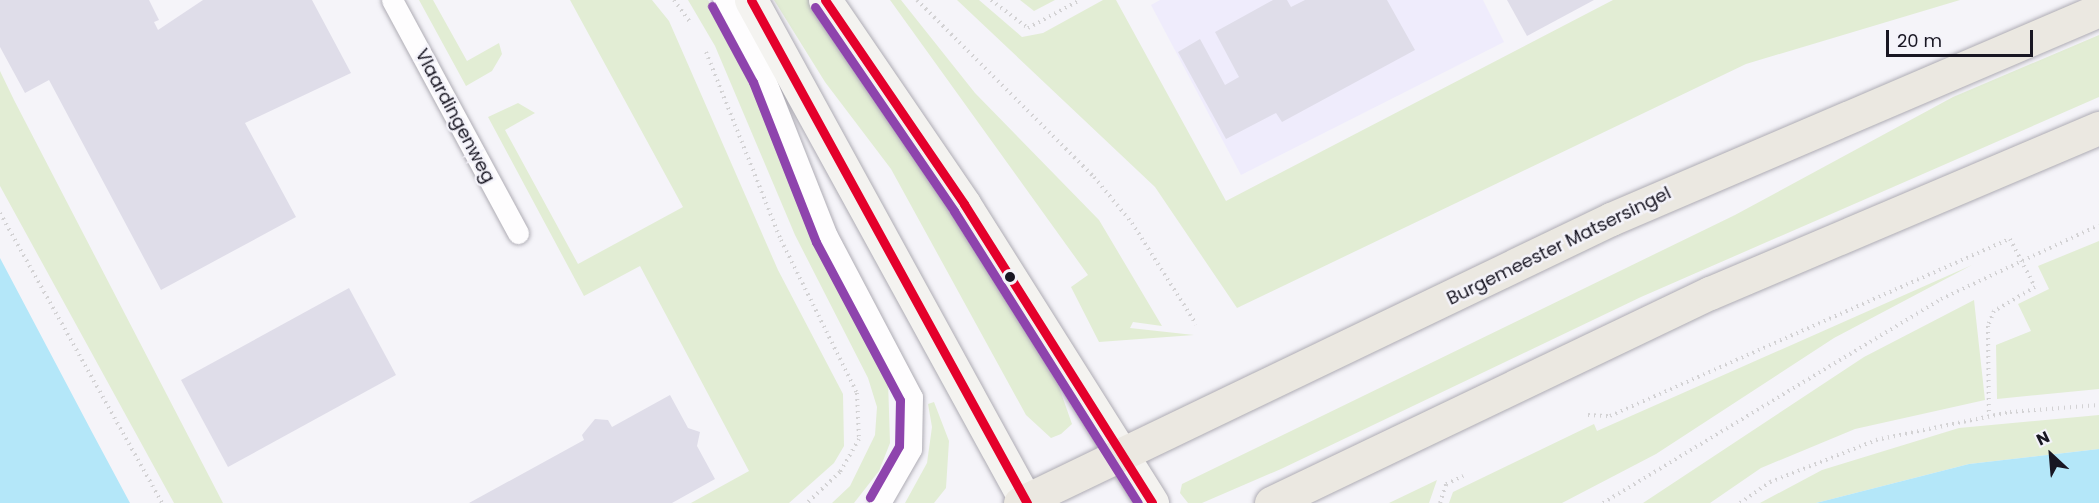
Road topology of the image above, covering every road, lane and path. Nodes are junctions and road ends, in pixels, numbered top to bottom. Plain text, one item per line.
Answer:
1 (392, 0) edge
2 (674, 0) edge
3 (723, 0) edge
4 (751, 0) edge
5 (825, 0) edge
6 (917, 0) edge
7 (991, 0) edge
8 (1080, 0) edge
9 (2099, 10) edge
10 (693, 27) dead end
11 (704, 46) dead end
12 (2099, 128) edge
13 (0, 213) edge
14 (2099, 225) edge
15 (518, 233) dead end
16 (2022, 261) junction
17 (1196, 324) dead end
18 (2099, 405) edge
19 (1588, 415) dead end
20 (1989, 416) junction
21 (1124, 454) junction
22 (1463, 476) dead end
23 (1024, 502) edge
24 (162, 503) edge
25 (807, 503) edge
26 (880, 503) edge
27 (1152, 503) edge
28 (1270, 503) edge
29 (1440, 503) edge
30 (1603, 503) edge
31 (1740, 503) edge

1 - 15 lane, Vlaardingenweg
2 - 10 path
3 - 26 lane
4 - 23 street
5 - 21 street
6 - 17 path
7 - 8 path
9 - 21 main road, Burgemeester Matsersingel
11 - 25 path
12 - 28 main road
13 - 24 path
14 - 16 path
16 - 19 path
16 - 20 path
16 - 30 path
18 - 20 path
20 - 31 path
21 - 23 main road, Burgemeester Matsersingel
21 - 27 street
22 - 29 path

